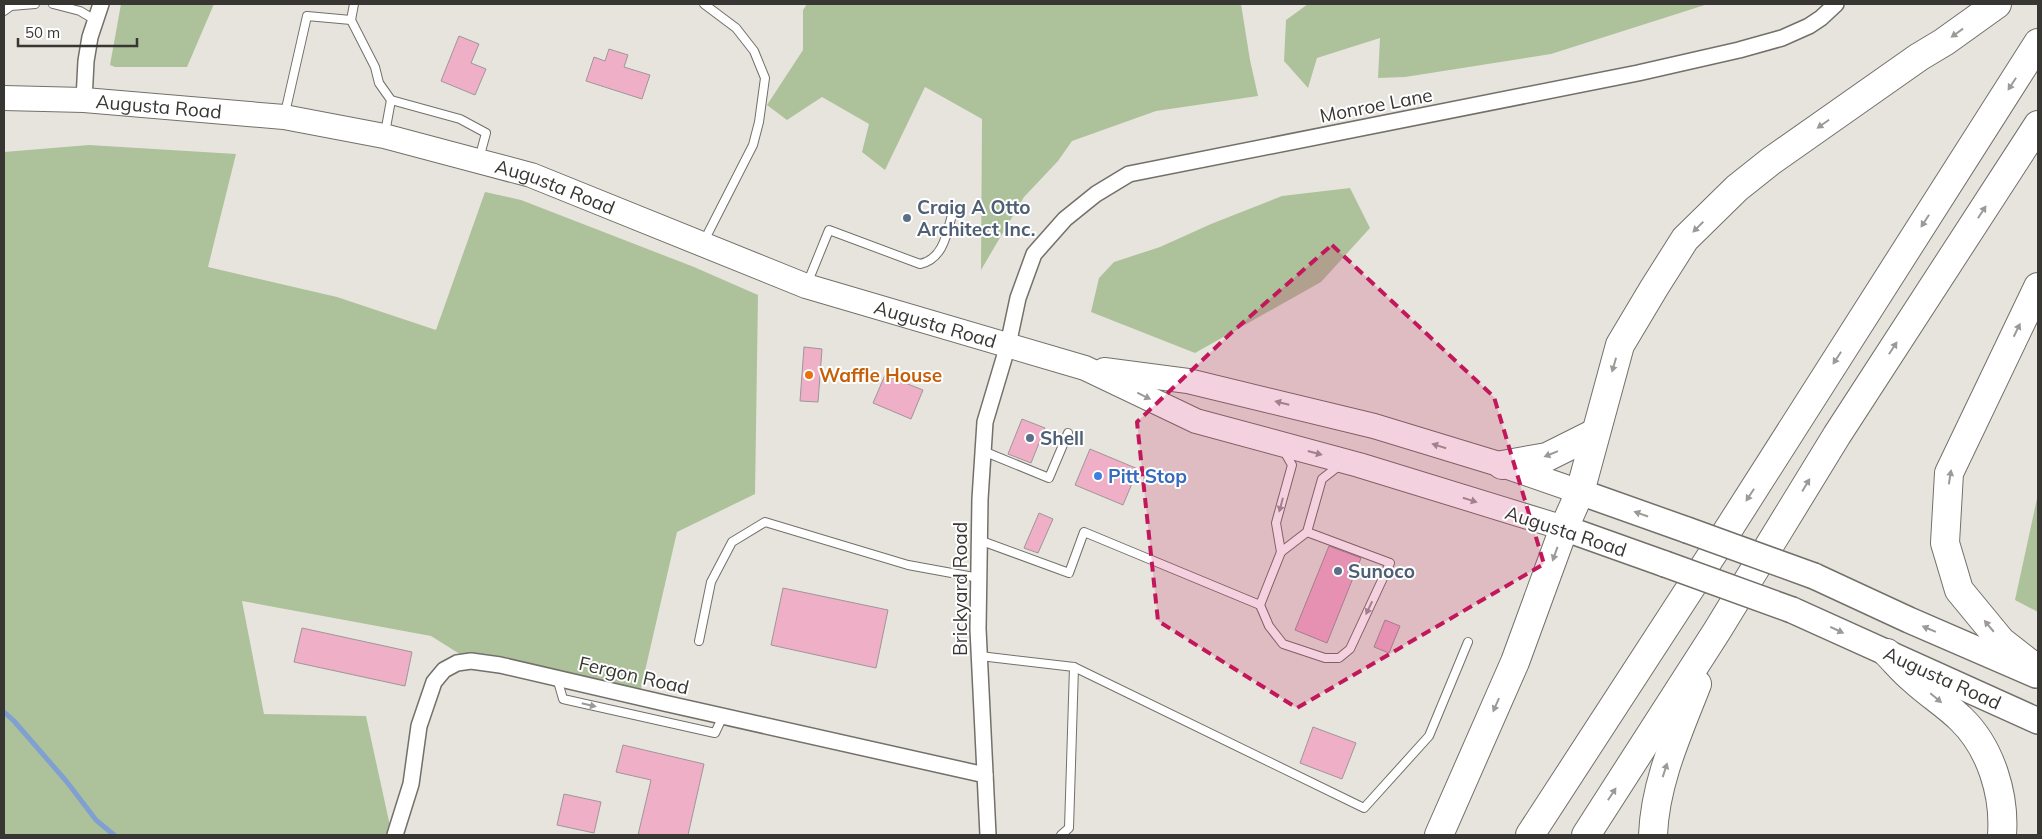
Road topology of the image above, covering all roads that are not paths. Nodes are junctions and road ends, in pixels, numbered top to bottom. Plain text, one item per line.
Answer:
1 (35, 4) edge
2 (53, 4) edge
3 (101, 4) edge
4 (354, 4) edge
5 (704, 4) edge
6 (1836, 4) edge
7 (1996, 4) edge
8 (4, 11) edge
9 (95, 20) junction
10 (351, 20) junction
11 (2038, 43) edge
12 (4, 98) edge
13 (84, 100) junction
14 (391, 100) junction
15 (284, 117) junction
16 (2038, 125) edge
17 (384, 136) junction
18 (478, 160) junction
19 (953, 211) dead end
20 (702, 245) junction
21 (806, 286) junction
22 (2038, 287) edge
23 (1008, 345) junction
24 (1085, 368) junction
25 (1068, 433) dead end
26 (1595, 433) junction
27 (1280, 444) junction
28 (982, 450) junction
29 (1345, 461) junction
30 (1502, 465) junction
31 (1580, 492) junction
32 (1564, 528) junction
33 (1307, 532) junction
34 (980, 540) junction
35 (1281, 552) junction
36 (979, 578) junction
37 (1260, 605) junction
38 (1717, 631) junction
39 (699, 641) dead end
40 (1468, 642) dead end
41 (1887, 653) junction
42 (980, 656) junction
43 (1074, 667) junction
44 (2038, 670) edge
45 (2038, 676) edge
46 (2038, 721) edge
47 (986, 774) junction
48 (395, 835) edge
49 (988, 835) edge
50 (1061, 835) edge
51 (1438, 835) edge
52 (1530, 835) edge
53 (1586, 835) edge
54 (1653, 835) edge
55 (2002, 835) edge

1 - 8 lane
2 - 9 lane
3 - 9 street
4 - 10 lane
5 - 20 lane
6 - 23 street, Monroe Lane
7 -> 26 highway
9 - 13 street
10 - 14 lane
10 - 15 lane
11 -> 52 highway
12 - 13 main road, Augusta Road
13 - 15 main road, Augusta Road
14 - 17 lane
14 - 18 lane
15 - 17 main road, Augusta Road
38 -> 16 highway
17 - 18 main road, Augusta Road
18 - 20 main road, Augusta Road
19 - 21 lane
20 - 21 main road, Augusta Road
21 - 23 main road, Augusta Road
44 -> 22 highway
23 - 24 main road, Augusta Road
23 - 28 street, Brickyard Road
24 -> 27 main road, Augusta Road
30 -> 24 main road, Augusta Road
25 - 28 lane
26 -> 30 highway
26 - 31 highway
27 -> 29 main road, Augusta Road
27 -> 35 lane
28 - 34 street, Brickyard Road
29 -> 32 main road, Augusta Road
29 - 33 lane
30 - 31 main road, Augusta Road
31 - 32 highway
45 -> 31 highway, Augusta Road, bridge
32 -> 41 highway, Augusta Road, bridge
32 -> 51 highway
33 - 35 lane
33 -> 37 lane
34 - 36 street, Brickyard Road
34 - 37 lane
35 - 37 lane
36 - 39 lane
36 - 42 street, Brickyard Road
53 -> 38 highway
54 -> 38 highway
40 - 43 lane
41 - 46 highway, Augusta Road
41 -> 55 highway
42 - 43 lane
42 - 47 street, Brickyard Road
43 - 50 lane
47 - 48 street, Fergon Road
47 - 49 street, Brickyard Road

